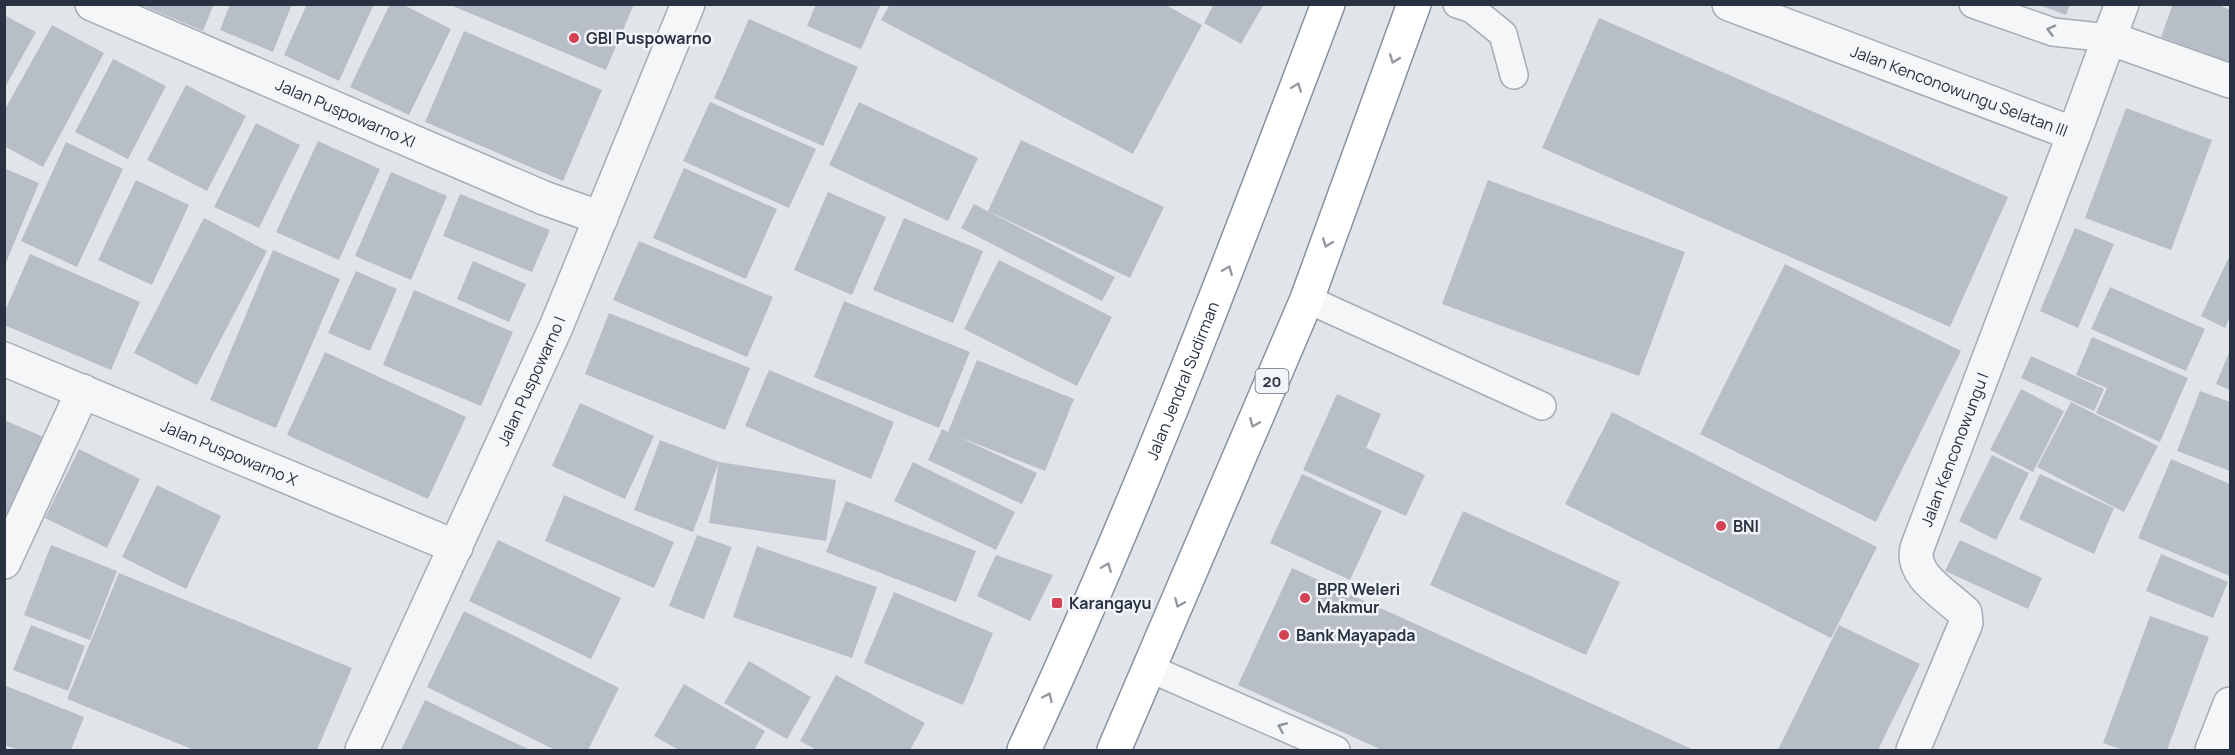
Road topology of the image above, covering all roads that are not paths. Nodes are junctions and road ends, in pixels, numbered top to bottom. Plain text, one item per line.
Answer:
1 (92, 4) edge
2 (688, 4) edge
3 (1328, 4) edge
4 (1414, 4) edge
5 (1457, 4) edge
6 (1729, 4) edge
7 (1973, 4) edge
8 (2122, 4) edge
9 (2109, 38) junction
10 (1514, 75) dead end
11 (2230, 81) edge
12 (2074, 134) junction
13 (601, 218) junction
14 (1307, 299) junction
15 (4, 359) edge
16 (83, 391) junction
17 (1542, 406) dead end
18 (456, 546) junction
19 (4, 562) edge
20 (1151, 669) junction
21 (2230, 704) edge
22 (362, 750) edge
23 (1024, 750) edge
24 (1114, 750) edge
25 (1336, 750) edge
26 (1913, 750) edge
27 (2212, 750) edge

1 - 13 street, Jalan Puspowarno XI
2 - 13 street, Jalan Puspowarno I
23 -> 3 highway, Jalan Jendral Sudirman
4 -> 14 highway, 20
5 - 10 lane
6 - 12 street, Jalan Kenconowungu Selatan III
9 -> 7 lane
8 - 9 street
9 - 11 street
9 - 12 street, Jalan Kenconowungu Selatan III
12 - 26 street, Jalan Kenconowungu I
13 - 18 street, Jalan Puspowarno I
14 - 17 lane
14 -> 20 highway, 20
15 - 16 street, Jalan Puspowarno X
16 - 18 street, Jalan Puspowarno X
16 - 19 street
18 - 22 street, Jalan Puspowarno I
20 - 24 highway, 20
25 -> 20 lane
21 - 27 street

